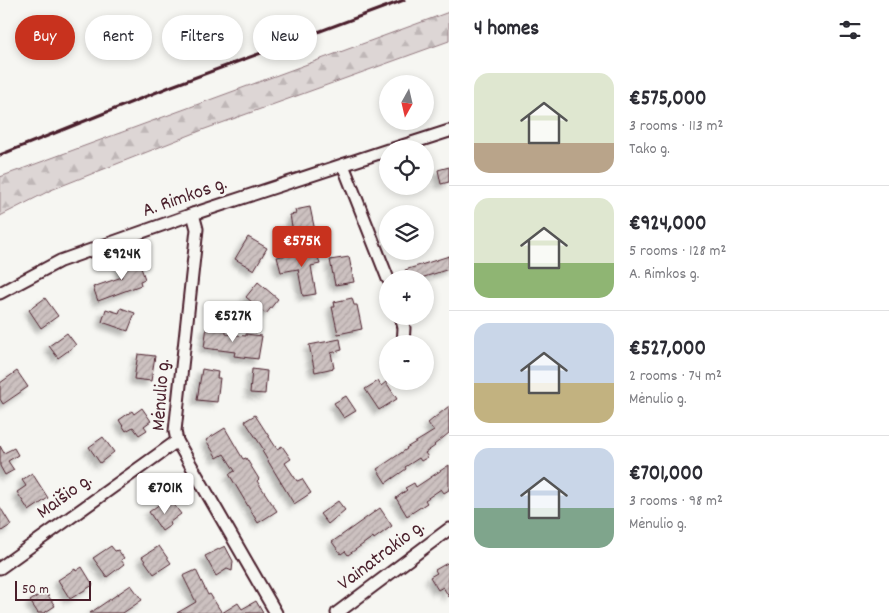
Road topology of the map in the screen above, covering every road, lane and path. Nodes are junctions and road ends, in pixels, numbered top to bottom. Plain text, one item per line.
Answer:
1 (449, 130) edge
2 (420, 140) edge
3 (379, 153) edge
4 (343, 165) junction
5 (193, 214) junction
6 (384, 270) edge
7 (0, 293) edge
8 (177, 441) junction
9 (449, 529) edge
10 (0, 568) edge
11 (276, 613) edge
12 (336, 613) edge

1 - 2 street
3 - 4 street, A. Rimkos g.
4 - 5 street, A. Rimkos g.
4 - 6 street
5 - 7 street, A. Rimkos g.
5 - 8 street, Mėnulio g.
8 - 10 street, Maišio g.
8 - 11 street, Mėnulio g.
9 - 12 street, Vainatrakio g.

